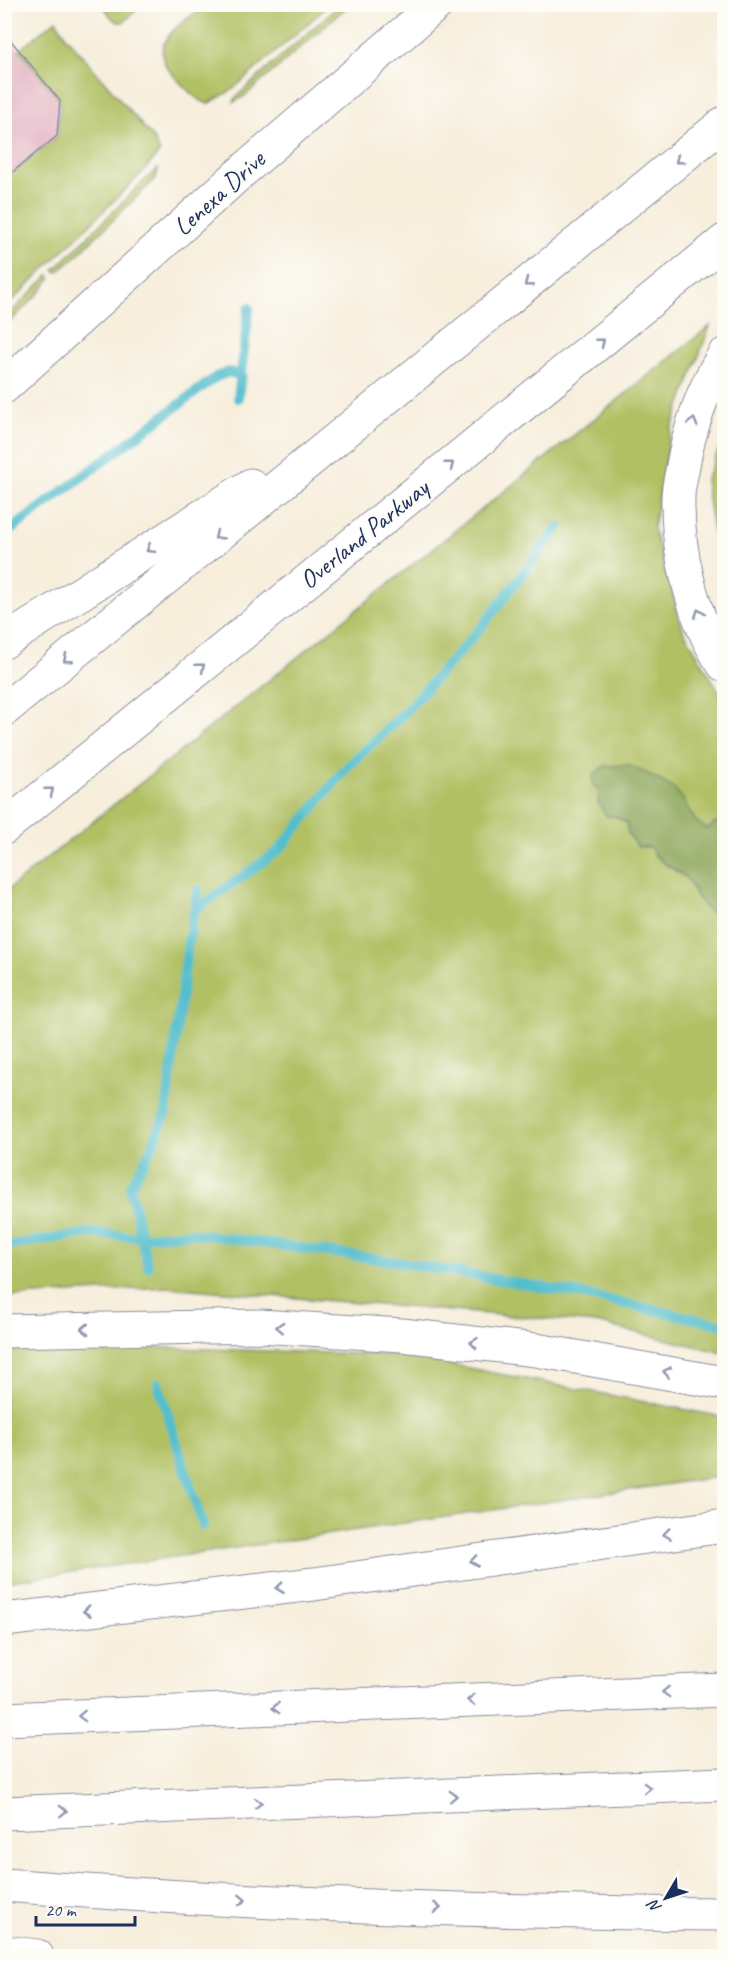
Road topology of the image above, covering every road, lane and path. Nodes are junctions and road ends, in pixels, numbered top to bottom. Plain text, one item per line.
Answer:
1 (437, 4) edge
2 (724, 123) edge
3 (724, 241) edge
4 (724, 355) edge
5 (4, 387) edge
6 (377, 406) junction
7 (4, 642) edge
8 (724, 665) edge
9 (4, 710) edge
10 (4, 828) edge
11 (4, 1331) edge
12 (724, 1383) edge
13 (724, 1526) edge
14 (4, 1620) edge
15 (724, 1690) edge
16 (4, 1719) edge
17 (724, 1785) edge
18 (4, 1813) edge
19 (4, 1885) edge
20 (724, 1914) edge
21 (4, 1952) edge
22 (37, 1956) edge

1 - 5 main road, Lenexa Drive
2 -> 6 main road
10 -> 3 main road, Overland Parkway
8 -> 4 main road
6 -> 7 main road
6 -> 9 main road
12 -> 11 main road
13 -> 14 main road
15 -> 16 main road
18 -> 17 main road
19 -> 20 main road
21 - 22 main road

